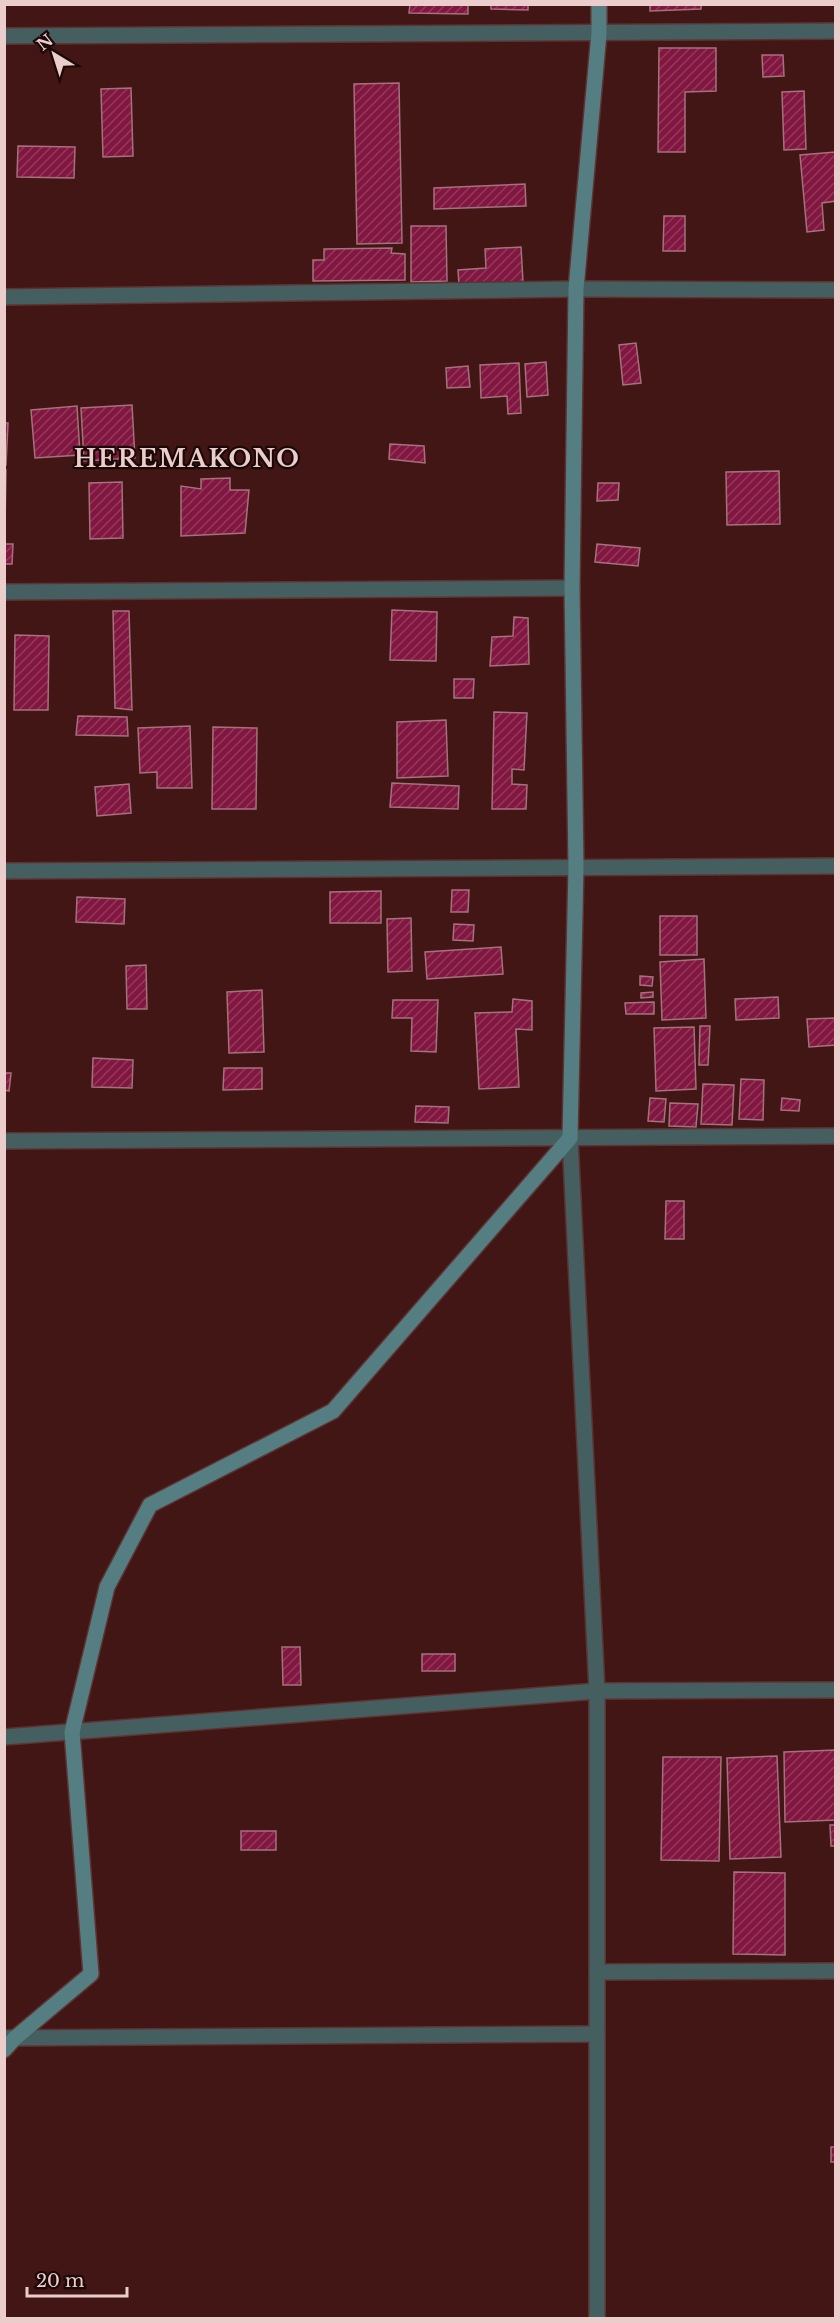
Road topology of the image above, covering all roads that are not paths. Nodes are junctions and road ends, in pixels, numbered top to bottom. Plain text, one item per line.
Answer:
1 (599, 4) edge
2 (836, 31) edge
3 (599, 33) junction
4 (4, 36) edge
5 (576, 289) junction
6 (836, 290) edge
7 (4, 297) edge
8 (572, 588) junction
9 (4, 592) edge
10 (836, 866) edge
11 (576, 867) junction
12 (4, 871) edge
13 (836, 1136) edge
14 (570, 1138) junction
15 (4, 1141) edge
16 (836, 1690) edge
17 (597, 1691) junction
18 (72, 1732) junction
19 (4, 1737) edge
20 (836, 1971) edge
21 (597, 1972) junction
22 (597, 2034) junction
23 (10, 2038) edge
24 (4, 2050) edge
25 (597, 2319) edge

1 - 3 street
2 - 3 street
3 - 4 street
3 - 5 street
5 - 6 street
5 - 7 street
5 - 8 street
8 - 9 street
8 - 11 street
10 - 11 street
11 - 12 street
11 - 14 street
13 - 14 street
14 - 15 street
14 - 17 street
14 - 18 street
16 - 17 street
17 - 18 street
17 - 21 street
18 - 19 street
18 - 23 street
20 - 21 street
21 - 22 street
22 - 23 street
22 - 25 street
23 - 24 street

